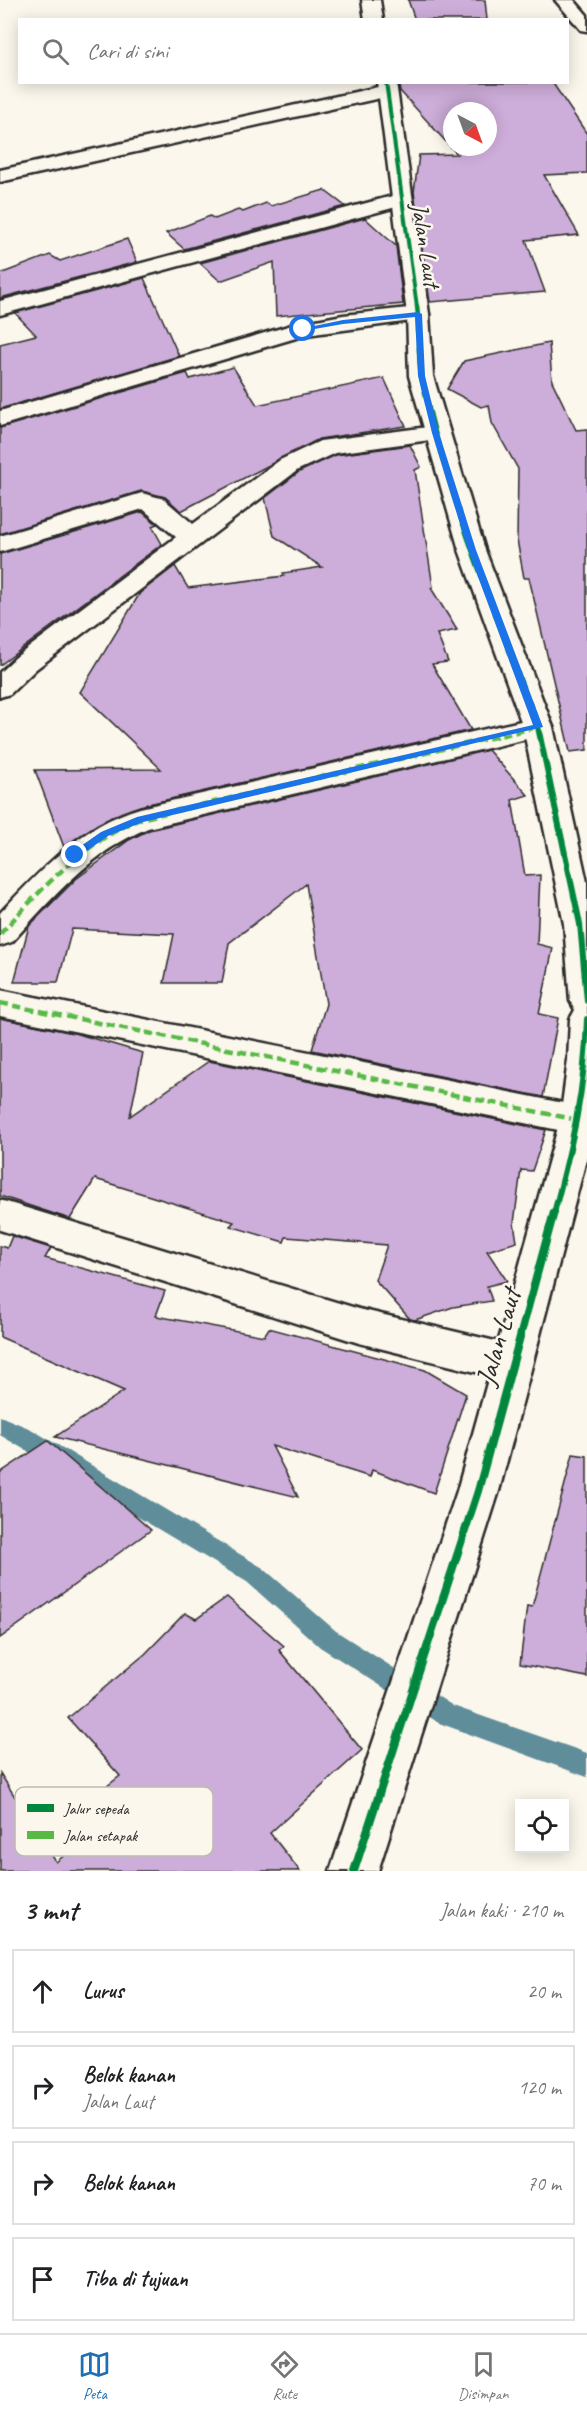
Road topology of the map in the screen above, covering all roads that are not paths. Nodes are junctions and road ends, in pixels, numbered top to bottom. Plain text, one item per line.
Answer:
1 (371, 0) edge
2 (564, 0) edge
3 (374, 18) edge
4 (587, 26) edge
5 (386, 87) edge
6 (0, 176) edge
7 (400, 200) junction
8 (0, 308) edge
9 (418, 314) junction
10 (0, 419) edge
11 (436, 433) junction
12 (192, 537) junction
13 (0, 544) edge
14 (0, 688) edge
15 (538, 727) junction
16 (0, 934) edge
17 (587, 1001) edge
18 (0, 1003) edge
19 (587, 1019) edge
20 (578, 1120) junction
21 (0, 1215) edge
22 (512, 1363) junction
23 (354, 1871) edge

1 - 3 street
2 - 4 street
5 - 6 street
5 - 7 street, Jalan Laut
7 - 8 street
7 - 9 street, Jalan Laut
9 - 10 street
9 - 11 street, Jalan Laut
11 - 12 street
11 - 15 street, Jalan Laut
12 - 13 street
12 - 14 street
15 - 16 street
15 - 17 street, Jalan Laut
18 - 20 street
19 - 20 street, Jalan Laut
20 - 22 street, Jalan Laut
21 - 22 street
22 - 23 street, Jalan Laut

